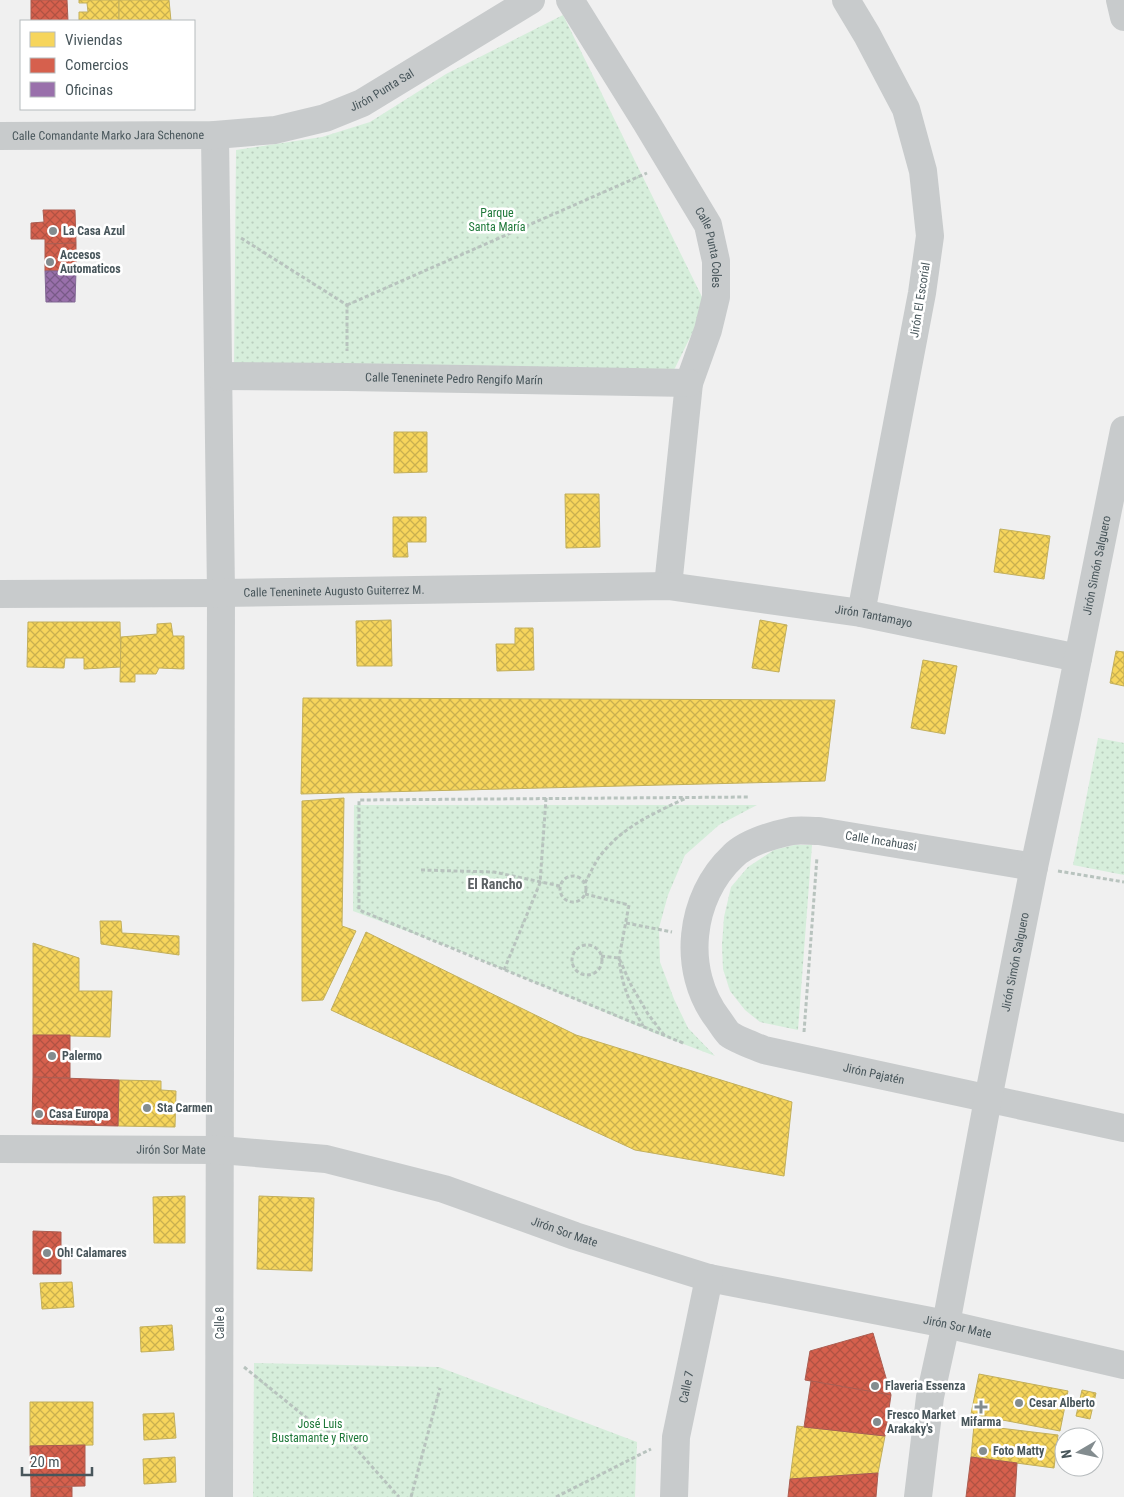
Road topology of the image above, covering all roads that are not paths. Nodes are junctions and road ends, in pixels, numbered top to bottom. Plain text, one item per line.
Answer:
1 (531, 0) edge
2 (570, 0) edge
3 (846, 0) edge
4 (1120, 0) edge
5 (1124, 17) edge
6 (215, 135) junction
7 (0, 136) edge
8 (219, 376) junction
9 (689, 383) junction
10 (1124, 431) edge
11 (668, 586) junction
12 (221, 593) junction
13 (0, 594) edge
14 (861, 613) junction
15 (1078, 658) junction
16 (1034, 867) junction
17 (694, 937) joint
18 (988, 1098) junction
19 (1124, 1128) edge
20 (0, 1149) edge
21 (220, 1150) junction
22 (709, 1278) junction
23 (946, 1324) junction
24 (1124, 1365) edge
25 (219, 1497) edge
26 (674, 1497) edge
27 (918, 1497) edge

1 - 6 street, Jirón Punta Sal
2 - 9 street, Calle Punta Coles
3 - 14 street, Jirón El Escorial
4 - 5 street
6 - 7 street, Calle Comandante Marko Jara Schenone
6 - 8 street, Calle 8
8 - 9 street, Calle Teneninete Pedro Rengifo Marín
8 - 12 street, Calle 8
9 - 11 street, Calle Punta Coles
10 - 15 street, Jirón Simón Salguero
11 - 12 street, Calle Teneninete Augusto Guiterrez M.
11 - 14 street, Jirón Tantamayo
12 - 13 street, Calle Teneninete Augusto Guiterrez M.
12 - 21 street, Calle 8
14 - 15 street, Jirón Tantamayo
15 - 16 street, Jirón Simón Salguero
16 - 17 street, Calle Incahuasi
16 - 18 street, Jirón Simón Salguero
17 - 18 street, Jirón Pajatén
18 - 19 street, Jirón Pajatén
18 - 23 street, Jirón Simón Salguero
20 - 21 street, Jirón Sor Mate
21 - 22 street, Jirón Sor Mate
21 - 25 street, Calle 8
22 - 23 street, Jirón Sor Mate
22 - 26 street, Calle 7
23 - 24 street, Jirón Sor Mate
23 - 27 street, Jirón Simón Salguero

